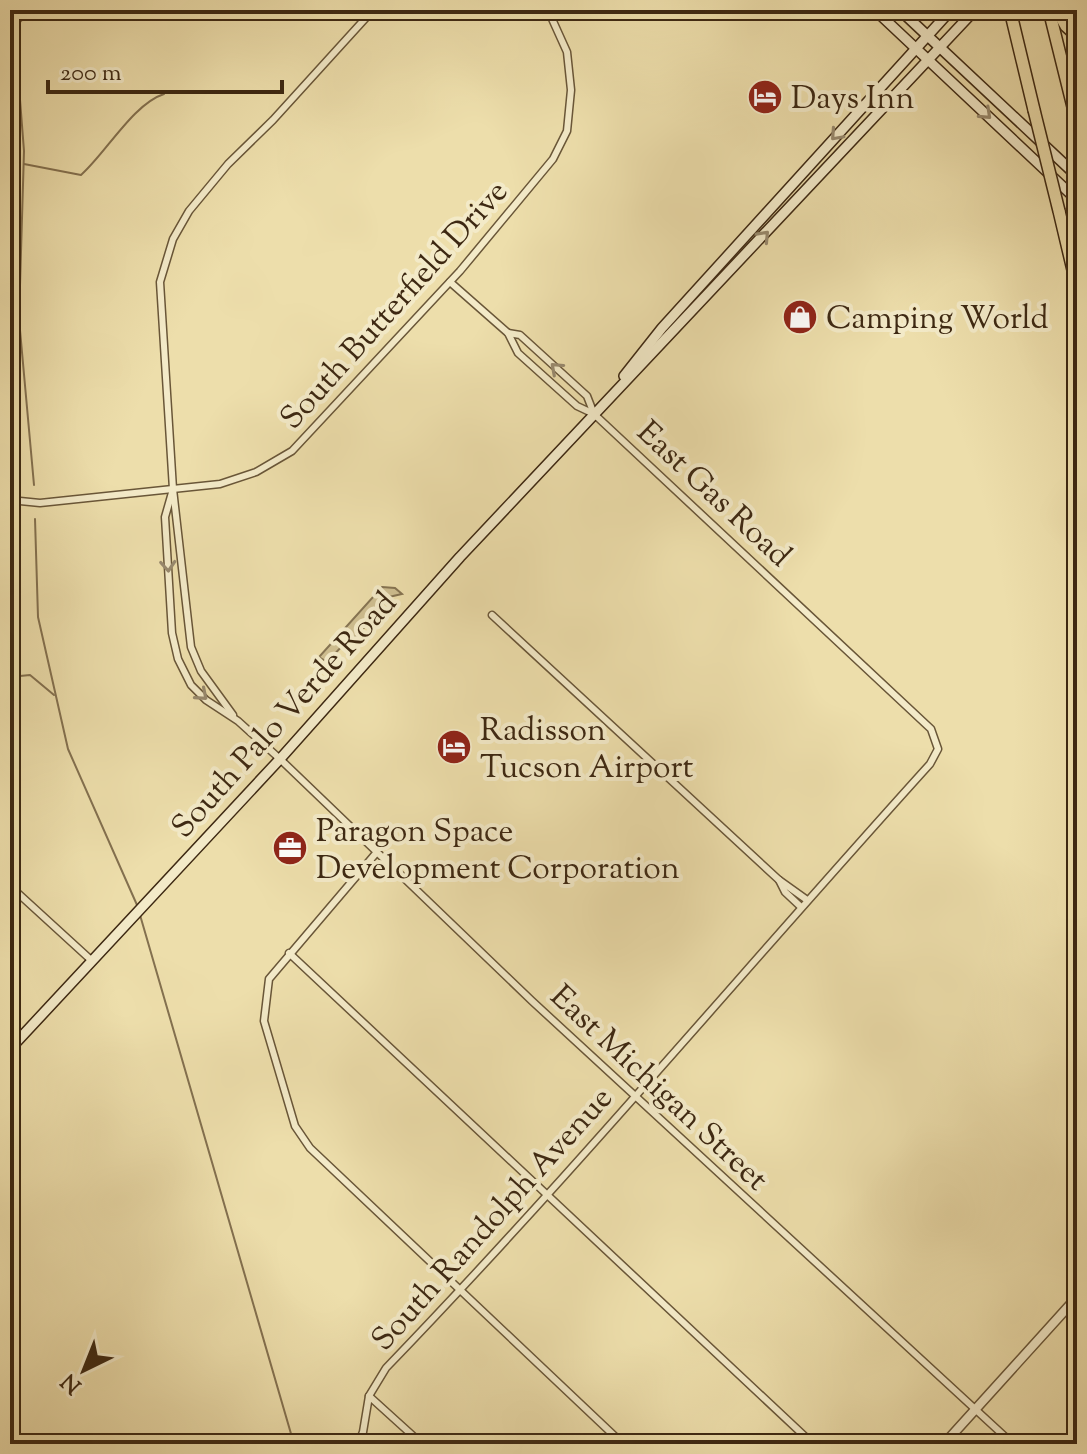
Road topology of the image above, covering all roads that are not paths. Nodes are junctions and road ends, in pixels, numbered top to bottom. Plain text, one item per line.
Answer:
1 (373, 10) edge
2 (548, 10) edge
3 (875, 10) edge
4 (900, 10) edge
5 (951, 10) edge
6 (975, 10) edge
7 (1010, 10) edge
8 (1049, 10) edge
9 (1057, 10) edge
10 (927, 36) junction
11 (1077, 36) edge
12 (915, 48) junction
13 (940, 48) junction
14 (929, 61) junction
15 (1077, 123) edge
16 (1077, 176) edge
17 (1077, 200) edge
18 (744, 237) junction
19 (450, 282) junction
20 (1077, 287) edge
21 (698, 305) junction
22 (508, 333) junction
23 (594, 414) junction
24 (173, 489) junction
25 (10, 500) edge
26 (492, 615) dead end
27 (194, 655) junction
28 (178, 659) junction
29 (238, 721) junction
30 (938, 749) joint
31 (280, 759) junction
32 (377, 852) junction
33 (779, 880) junction
34 (10, 886) edge
35 (807, 900) junction
36 (801, 907) junction
37 (289, 953) junction
38 (91, 960) junction
39 (10, 1049) edge
40 (634, 1096) junction
41 (548, 1194) junction
42 (460, 1291) junction
43 (1077, 1297) edge
44 (369, 1396) junction
45 (974, 1410) junction
46 (358, 1444) edge
47 (422, 1444) edge
48 (623, 1444) edge
49 (813, 1444) edge
50 (944, 1444) edge
51 (1013, 1444) edge

1 - 24 street
2 - 19 street, South Butterfield Drive
3 - 12 main road
4 - 10 main road
5 - 10 main road, South Palo Verde Road
6 - 13 main road, South Palo Verde Road
7 - 20 highway, bridge
8 - 15 highway
9 - 11 highway
10 - 12 main road, South Palo Verde Road
10 - 13 main road
12 - 14 main road
12 -> 18 main road, South Palo Verde Road
13 - 14 main road, South Palo Verde Road
13 - 16 main road
14 -> 17 main road
21 -> 14 main road, South Palo Verde Road
18 - 21 main road
18 - 23 main road, South Palo Verde Road
19 - 22 street, East Gas Road
19 - 24 street, South Butterfield Drive
21 - 23 main road, South Palo Verde Road
22 - 23 street, East Gas Road
23 -> 22 street
23 - 30 street, East Gas Road
23 - 31 main road, South Palo Verde Road
24 - 25 street, South Butterfield Drive
24 - 27 street
24 -> 28 street
26 - 33 street
27 - 28 street
27 - 29 street
28 -> 29 street
29 - 31 street, East Michigan Street
30 - 35 street, South Randolph Avenue
31 - 32 street, East Michigan Street
31 - 38 main road, South Palo Verde Road
32 - 37 street
32 - 40 street, East Michigan Street
33 - 35 street
33 - 36 street
34 - 38 street
35 - 36 street, South Randolph Avenue
36 - 40 street, South Randolph Avenue
37 - 41 street
37 - 42 street
38 - 39 main road, South Palo Verde Road
40 - 41 street, South Randolph Avenue
40 - 45 street, East Michigan Street
41 - 42 street, South Randolph Avenue
41 - 49 street
42 - 44 street, South Randolph Avenue
42 - 48 street
43 - 45 street
44 - 46 street, South Randolph Avenue
44 - 47 street
45 - 50 street
45 - 51 street, East Michigan Street

